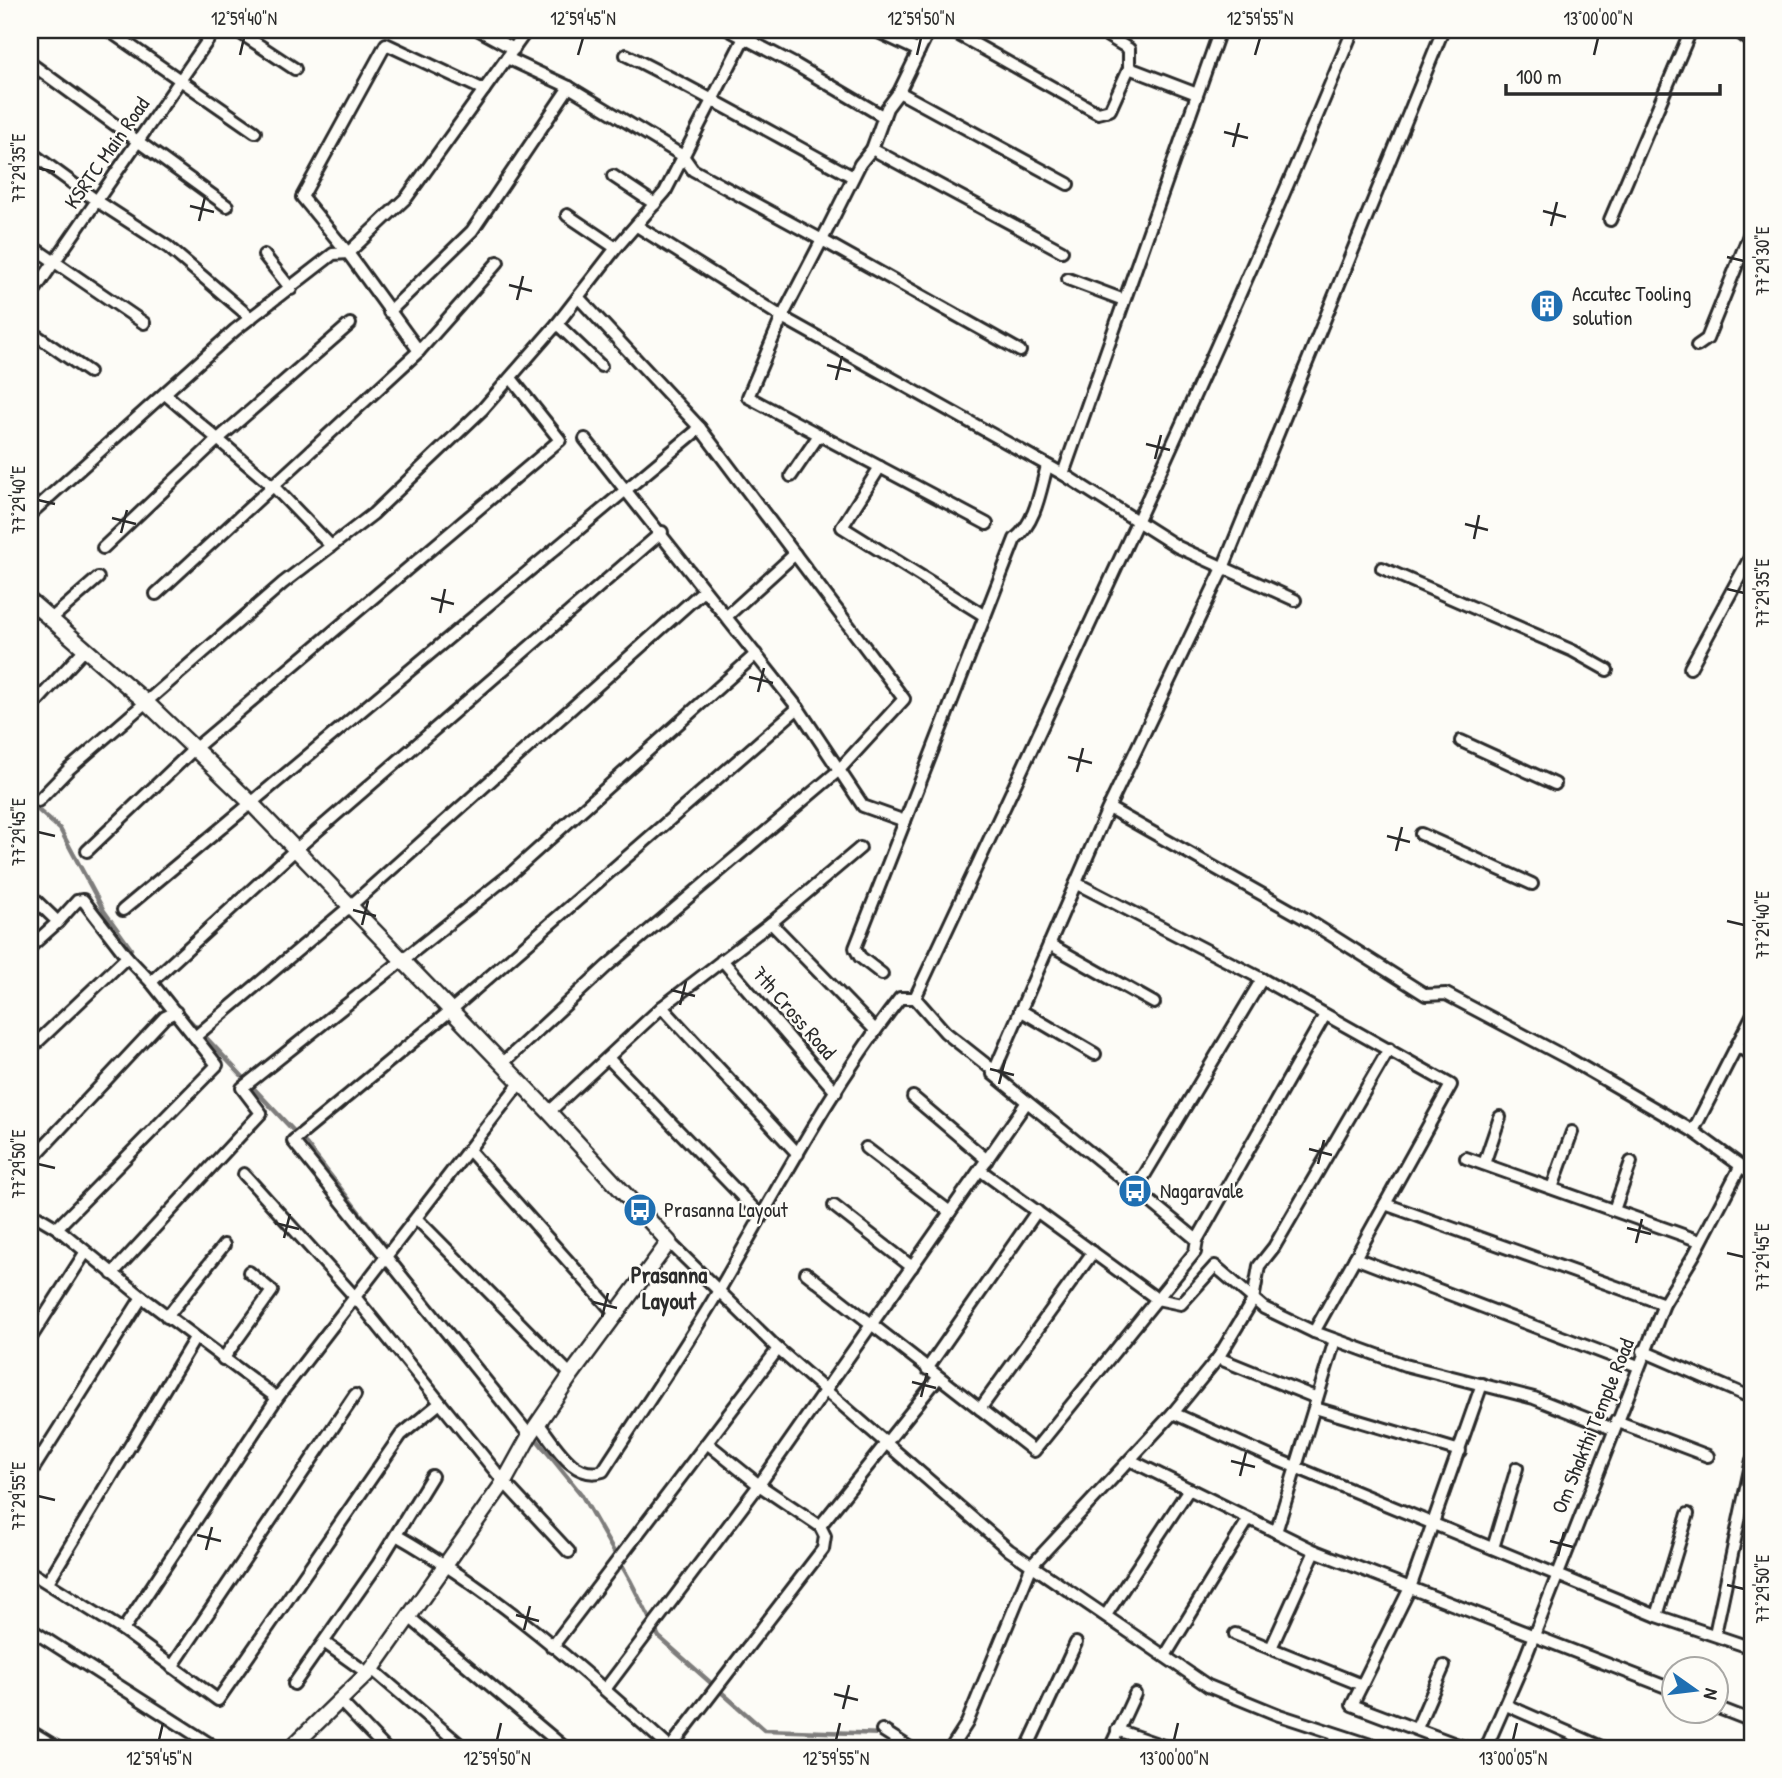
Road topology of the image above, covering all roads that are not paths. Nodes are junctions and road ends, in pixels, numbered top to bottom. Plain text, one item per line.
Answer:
1 (108, 30) edge
2 (215, 30) edge
3 (236, 30) edge
4 (479, 30) edge
5 (527, 30) edge
6 (729, 30) edge
7 (874, 30) edge
8 (929, 30) edge
9 (950, 30) edge
10 (1098, 30) edge
11 (1220, 30) edge
12 (1353, 30) edge
13 (1443, 30) edge
14 (1691, 30) edge
15 (1736, 30) edge
16 (746, 34) edge
17 (1752, 42) edge
18 (919, 51) junction
19 (510, 54) junction
20 (626, 55) dead end
21 (30, 63) edge
22 (1129, 68) junction
23 (295, 69) dead end
24 (180, 82) junction
25 (569, 87) junction
26 (484, 90) junction
27 (899, 92) junction
28 (1197, 94) junction
29 (713, 98) junction
30 (884, 117) junction
31 (255, 132) dead end
32 (139, 140) junction
33 (872, 149) junction
34 (30, 152) edge
35 (683, 156) junction
36 (613, 176) dead end
37 (853, 177) junction
38 (1068, 184) dead end
39 (97, 201) junction
40 (655, 205) junction
41 (228, 206) dead end
42 (568, 215) dead end
43 (1610, 220) dead end
44 (637, 226) junction
45 (1752, 228) edge
46 (822, 240) junction
47 (30, 244) edge
48 (616, 248) junction
49 (1062, 251) dead end
50 (348, 253) junction
51 (264, 255) dead end
52 (498, 262) dead end
53 (55, 263) junction
54 (1068, 279) dead end
55 (291, 289) junction
56 (30, 297) edge
57 (578, 297) junction
58 (1124, 300) junction
59 (389, 312) junction
60 (782, 317) junction
61 (251, 318) junction
62 (144, 323) dead end
63 (350, 324) dead end
64 (558, 324) junction
65 (30, 331) edge
66 (1697, 346) dead end
67 (419, 351) junction
68 (1020, 351) dead end
69 (601, 366) dead end
70 (89, 372) dead end
71 (511, 378) junction
72 (165, 394) junction
73 (700, 428) junction
74 (819, 435) junction
75 (586, 439) dead end
76 (217, 440) junction
77 (1047, 466) junction
78 (880, 467) junction
79 (1063, 474) junction
80 (791, 476) dead end
81 (271, 486) junction
82 (627, 490) junction
83 (30, 514) edge
84 (1138, 522) junction
85 (987, 524) dead end
86 (662, 533) junction
87 (331, 546) junction
88 (103, 548) dead end
89 (795, 554) junction
90 (1752, 554) edge
91 (1223, 568) junction
92 (1382, 568) dead end
93 (98, 578) dead end
94 (703, 591) junction
95 (156, 594) dead end
96 (1295, 600) dead end
97 (31, 605) edge
98 (727, 616) junction
99 (985, 616) junction
100 (51, 620) junction
101 (85, 649) junction
102 (756, 654) junction
103 (1690, 668) dead end
104 (1607, 670) dead end
105 (147, 703) junction
106 (798, 708) junction
107 (30, 709) edge
108 (1461, 741) dead end
109 (193, 750) junction
110 (838, 771) junction
111 (1555, 784) dead end
112 (38, 801) dead end
113 (250, 802) junction
114 (1109, 807) junction
115 (905, 821) junction
116 (1421, 834) dead end
117 (860, 848) dead end
118 (87, 851) dead end
119 (294, 851) junction
120 (1076, 883) junction
121 (1532, 884) dead end
122 (30, 895) edge
123 (348, 908) junction
124 (123, 910) dead end
125 (58, 922) junction
126 (771, 923) junction
127 (1049, 944) junction
128 (30, 947) edge
129 (127, 957) junction
130 (722, 960) junction
131 (402, 961) junction
132 (882, 974) dead end
133 (1262, 979) junction
134 (151, 982) junction
135 (915, 998) junction
136 (1154, 1003) dead end
137 (662, 1007) junction
138 (1020, 1010) junction
139 (450, 1011) junction
140 (176, 1012) junction
141 (1325, 1014) junction
142 (1752, 1016) edge
143 (875, 1031) junction
144 (195, 1037) junction
145 (1737, 1045) junction
146 (30, 1049) edge
147 (1389, 1049) junction
148 (1095, 1054) dead end
149 (1752, 1056) edge
150 (609, 1059) junction
151 (502, 1064) junction
152 (993, 1070) junction
153 (520, 1083) junction
154 (836, 1092) junction
155 (914, 1097) dead end
156 (1027, 1102) junction
157 (549, 1112) junction
158 (1500, 1117) dead end
159 (1693, 1131) junction
160 (1572, 1132) dead end
161 (866, 1148) dead end
162 (469, 1150) junction
163 (798, 1154) junction
164 (1466, 1157) dead end
165 (30, 1161) edge
166 (1631, 1162) dead end
167 (1484, 1164) junction
168 (984, 1165) junction
169 (1741, 1167) junction
170 (244, 1174) dead end
171 (1752, 1174) edge
172 (1552, 1188) junction
173 (1135, 1191) junction
174 (1385, 1204) junction
175 (834, 1206) dead end
176 (1614, 1210) junction
177 (1037, 1211) junction
178 (30, 1212) edge
179 (950, 1212) junction
180 (760, 1215) junction
181 (417, 1219) junction
182 (57, 1228) junction
183 (1197, 1240) junction
184 (1700, 1241) junction
185 (669, 1242) junction
186 (224, 1245) dead end
187 (388, 1252) junction
188 (1093, 1252) junction
189 (85, 1253) junction
190 (1355, 1258) junction
191 (912, 1267) junction
192 (249, 1272) dead end
193 (806, 1273) dead end
194 (112, 1274) junction
195 (718, 1293) junction
196 (142, 1297) junction
197 (355, 1297) junction
198 (1157, 1299) junction
199 (1253, 1300) junction
200 (1664, 1304) junction
201 (616, 1315) junction
202 (167, 1317) junction
203 (872, 1325) junction
204 (1314, 1332) junction
205 (195, 1338) junction
206 (30, 1339) edge
207 (1335, 1339) junction
208 (778, 1349) junction
209 (1643, 1351) junction
210 (1218, 1358) junction
211 (223, 1359) junction
212 (1638, 1366) junction
213 (927, 1369) junction
214 (571, 1375) junction
215 (938, 1378) junction
216 (1482, 1384) junction
217 (826, 1391) junction
218 (355, 1395) dead end
219 (277, 1398) junction
220 (1752, 1398) edge
221 (440, 1403) junction
222 (1316, 1403) junction
223 (980, 1409) junction
224 (1173, 1413) junction
225 (1614, 1425) junction
226 (533, 1430) junction
227 (707, 1443) junction
228 (888, 1444) junction
229 (1460, 1451) junction
230 (1708, 1456) dead end
231 (1130, 1460) junction
232 (1752, 1460) edge
233 (1297, 1466) junction
234 (1517, 1468) dead end
235 (30, 1474) edge
236 (432, 1476) dead end
237 (504, 1482) junction
238 (759, 1485) junction
239 (1189, 1489) junction
240 (1688, 1514) dead end
241 (1248, 1520) junction
242 (1432, 1521) junction
243 (820, 1526) junction
244 (1276, 1532) junction
245 (396, 1535) junction
246 (1493, 1548) junction
247 (1315, 1551) junction
248 (569, 1552) dead end
249 (448, 1564) junction
250 (1032, 1566) junction
251 (30, 1572) edge
252 (1556, 1572) junction
253 (48, 1582) junction
254 (1410, 1588) junction
255 (1106, 1615) junction
256 (1657, 1616) junction
257 (409, 1617) junction
258 (30, 1629) edge
259 (123, 1630) junction
260 (1235, 1634) dead end
261 (1715, 1634) junction
262 (1533, 1635) junction
263 (325, 1643) junction
264 (1076, 1643) dead end
265 (552, 1647) junction
266 (1271, 1648) junction
267 (1752, 1648) edge
268 (1165, 1656) junction
269 (1444, 1666) dead end
270 (173, 1667) junction
271 (370, 1671) junction
272 (294, 1684) dead end
273 (1362, 1685) junction
274 (1660, 1685) edge
275 (606, 1688) junction
276 (1135, 1694) dead end
277 (340, 1701) junction
278 (1506, 1705) junction
279 (1730, 1712) edge
280 (1752, 1721) edge
281 (1417, 1728) junction
282 (882, 1730) dead end
283 (1117, 1730) junction
284 (30, 1731) edge
285 (1338, 1735) junction
286 (58, 1748) edge
287 (216, 1748) edge
288 (291, 1748) edge
289 (385, 1748) edge
290 (464, 1748) edge
291 (565, 1748) edge
292 (670, 1748) edge
293 (911, 1748) edge
294 (951, 1748) edge
295 (1027, 1748) edge
296 (1110, 1748) edge
297 (1169, 1748) edge
298 (1331, 1748) edge
299 (1380, 1748) edge
300 (1466, 1748) edge
301 (1486, 1748) edge
302 (1604, 1748) edge

1 - 24 street
2 - 24 street, KSRTC Main Road
3 - 23 street
4 - 19 street
5 - 19 street
6 - 16 street
7 - 18 street
8 - 18 street
9 - 22 street
10 - 22 street
11 - 28 street
12 - 84 street
13 - 91 street
14 - 43 street
15 - 17 street
16 - 29 street
16 - 30 street
18 - 27 street
19 - 25 street
19 - 26 street
20 - 29 street
21 - 32 street
22 - 28 street
24 - 31 street
24 - 32 street, KSRTC Main Road
25 - 35 street
25 - 59 street
26 - 50 street
26 - 50 street
27 - 30 street
27 - 38 street
28 - 58 street
29 - 35 street
29 - 37 street
30 - 33 street
32 - 39 street, KSRTC Main Road
32 - 41 street
33 - 37 street
33 - 49 street
34 - 39 street
35 - 40 street
35 - 46 street
36 - 40 street
37 - 46 street
39 - 53 street, KSRTC Main Road
39 - 61 street
40 - 44 street
42 - 48 street
44 - 48 street
44 - 60 street
45 - 66 street
46 - 60 street
46 - 68 street
47 - 53 street
48 - 57 street
50 - 55 street
50 - 59 street
51 - 55 street
52 - 67 street
53 - 56 street, KSRTC Main Road
53 - 62 street
54 - 58 street
55 - 61 street
57 - 64 street
57 - 73 street
58 - 79 street
59 - 67 street
60 - 74 street
60 - 77 street
61 - 72 street
63 - 76 street
64 - 69 street
64 - 71 street
65 - 70 street
67 - 81 street
71 - 87 street
71 - 109 street
72 - 76 street
72 - 83 street
73 - 82 street
73 - 89 street
74 - 78 street
74 - 80 street
75 - 82 street
76 - 81 street
76 - 88 street
77 - 79 street
77 - 99 street
78 - 85 street
78 - 99 street
79 - 84 street
81 - 87 street
81 - 95 street
82 - 86 street
82 - 113 street
84 - 91 street
84 - 135 street
86 - 94 street
86 - 119 street
87 - 105 street
89 - 98 street
89 - 110 street
90 - 103 street
91 - 96 street
91 - 114 street
92 - 104 street
93 - 100 street
94 - 98 street
94 - 123 street
97 - 100 street
98 - 102 street
99 - 115 street
100 - 101 street
101 - 105 street
101 - 107 street
102 - 106 street
102 - 131 street
105 - 109 street
105 - 112 street
106 - 110 street
106 - 139 street
108 - 111 street
109 - 113 street
109 - 118 street
110 - 115 street
110 - 151 street
113 - 119 street
113 - 124 street
114 - 120 street
114 - 159 street
115 - 132 street
116 - 121 street
117 - 126 street
119 - 123 street
119 - 134 street
120 - 127 street
120 - 133 street
122 - 125 street
123 - 131 street
123 - 144 street
125 - 128 street
125 - 129 street
126 - 130 street
126 - 143 street
127 - 136 street
127 - 138 street
129 - 134 street
129 - 146 street
130 - 137 street
130 - 154 street, 7th Cross Road
131 - 139 street
131 - 194 street
133 - 141 street
133 - 173 street
134 - 140 street
135 - 143 street
135 - 152 street
137 - 150 street
137 - 163 street
138 - 148 street
138 - 152 street
139 - 151 street
139 - 187 street
140 - 144 street
140 - 165 street
141 - 147 street
141 - 183 street
142 - 145 street
143 - 154 street
144 - 182 street
145 - 149 street
145 - 159 street
147 - 174 street
147 - 199 street
150 - 157 street
150 - 180 street
151 - 153 street
152 - 156 street
153 - 157 street
153 - 162 street
154 - 163 street
155 - 168 street
156 - 168 street
156 - 173 street
157 - 185 street
158 - 167 street
159 - 169 street
160 - 172 street
161 - 179 street
162 - 181 street
162 - 201 street
163 - 180 street
164 - 167 street
166 - 176 street
167 - 172 street
168 - 177 street
168 - 179 street
169 - 171 street
169 - 184 street, Om Shakthi Temple Road
170 - 197 street
172 - 176 street
173 - 183 street
174 - 190 street
174 - 200 street
175 - 191 street
176 - 184 street
177 - 188 street
177 - 213 street
178 - 182 street
179 - 191 street
180 - 195 street
181 - 187 street
181 - 214 street
182 - 189 street
183 - 198 street
184 - 200 street, Om Shakthi Temple Road
185 - 195 street
185 - 201 street
186 - 202 street
187 - 197 street
187 - 226 street
188 - 198 street
188 - 223 street
189 - 194 street
189 - 206 street
190 - 204 street
190 - 212 street
191 - 203 street
192 - 211 street
193 - 203 street
194 - 196 street
195 - 208 street
195 - 226 street
196 - 202 street
196 - 235 street
197 - 219 street
197 - 221 street
198 - 199 street
198 - 223 street
199 - 204 street
199 - 210 street
200 - 209 street, Om Shakthi Temple Road
201 - 214 street
202 - 205 street
203 - 213 street
203 - 217 street
204 - 207 street
205 - 211 street
205 - 253 street
207 - 216 street
207 - 222 street
208 - 217 street
208 - 227 street
209 - 212 street, Om Shakthi Temple Road
209 - 220 street
210 - 222 street
210 - 224 street
211 - 219 street
212 - 225 street, Om Shakthi Temple Road
213 - 215 street
214 - 226 street
215 - 223 street
215 - 228 street
216 - 225 street
216 - 229 street
217 - 228 street
217 - 238 street
218 - 270 street
219 - 259 street
221 - 237 street
221 - 270 street
222 - 229 street
222 - 233 street
224 - 231 street
224 - 233 street
225 - 230 street
225 - 252 street, Om Shakthi Temple Road
226 - 237 street
227 - 238 street
227 - 265 street
228 - 243 street
228 - 250 street
229 - 242 street
231 - 239 street
231 - 250 street
232 - 261 street
233 - 242 street
233 - 244 street
234 - 246 street
236 - 245 street
237 - 248 street
237 - 249 street
238 - 243 street
238 - 275 street
239 - 241 street
239 - 255 street
240 - 256 street
241 - 244 street
241 - 268 street
242 - 246 street
242 - 254 street
243 - 292 street
244 - 247 street
245 - 249 street
245 - 263 street
246 - 252 street
247 - 254 street
247 - 266 street
249 - 257 street
249 - 265 street
250 - 255 street
250 - 294 street
251 - 253 street
252 - 256 street
252 - 262 street, Om Shakthi Temple Road
253 - 259 street
254 - 262 street
254 - 273 street
255 - 268 street
256 - 261 street
257 - 271 street
257 - 291 street
258 - 287 street
259 - 270 street
260 - 266 street
261 - 267 street
262 - 274 street
262 - 278 street, Om Shakthi Temple Road
263 - 271 street
263 - 272 street
264 - 295 street
265 - 275 street
266 - 273 street
268 - 285 street
269 - 281 street
271 - 277 street
271 - 290 street
273 - 281 street
275 - 292 street
276 - 283 street
277 - 288 street
277 - 289 street
278 - 301 street, Om Shakthi Temple Road
278 - 302 street
279 - 280 street
281 - 300 street
282 - 293 street
283 - 296 street
283 - 297 street
284 - 286 street
285 - 298 street
285 - 299 street

